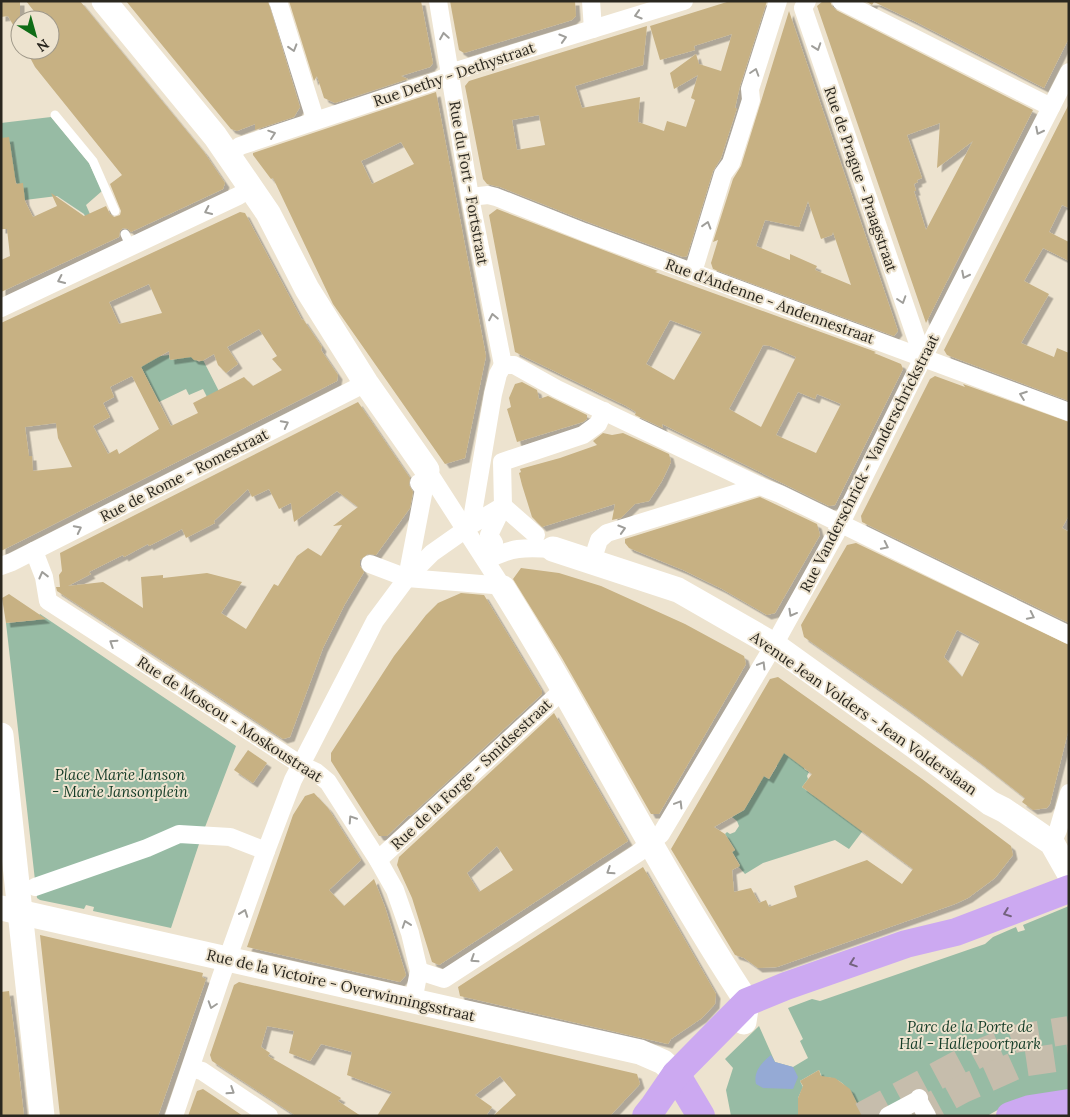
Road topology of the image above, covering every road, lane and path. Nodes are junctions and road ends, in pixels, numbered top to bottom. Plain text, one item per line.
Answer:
1 (104, 1) edge
2 (278, 1) edge
3 (438, 1) edge
4 (591, 1) edge
5 (684, 1) edge
6 (778, 1) edge
7 (807, 1) edge
8 (841, 1) edge
9 (593, 28) junction
10 (1069, 72) edge
11 (450, 74) junction
12 (1051, 107) junction
13 (55, 115) dead end
14 (315, 120) junction
15 (228, 155) junction
16 (251, 188) junction
17 (470, 197) junction
18 (115, 211) dead end
19 (693, 272) junction
20 (1, 308) edge
21 (922, 358) junction
22 (503, 365) junction
23 (366, 383) junction
24 (604, 411) junction
25 (1069, 412) edge
26 (482, 448) junction
27 (502, 462) junction
28 (423, 477) junction
29 (760, 486) junction
30 (503, 506) junction
31 (841, 524) junction
32 (458, 534) dead end
33 (539, 537) junction
34 (494, 543) dead end
35 (34, 551) junction
36 (486, 561) junction
37 (592, 561) junction
38 (370, 564) dead end
39 (1, 566) edge
40 (407, 578) junction
41 (498, 587) junction
42 (1069, 634) edge
43 (774, 645) junction
44 (564, 689) junction
45 (1, 734) edge
46 (301, 765) junction
47 (1069, 793) edge
48 (650, 843) junction
49 (1037, 843) junction
50 (266, 851) junction
51 (378, 860) junction
52 (1069, 873) edge
53 (35, 886) dead end
54 (1060, 891) edge
55 (8, 914) edge
56 (228, 959) junction
57 (419, 971) junction
58 (413, 1001) junction
59 (747, 1002) junction
60 (191, 1068) junction
61 (680, 1080) junction
62 (1069, 1103) edge
63 (42, 1116) edge
64 (174, 1116) edge
65 (269, 1116) edge
66 (646, 1116) edge
67 (701, 1116) edge
68 (888, 1116) edge
69 (927, 1116) edge
70 (1010, 1116) edge

1 - 15 street
2 -> 14 street
11 -> 3 street, Rue du Fort - Fortstraat
4 - 9 street
5 -> 9 street, Rue Dethy - Dethystraat
19 -> 6 street
7 -> 21 street, Rue de Prague - Praagstraat
8 - 12 street
11 -> 9 street, Rue Dethy - Dethystraat
10 - 12 street, Rue Vanderschrick - Vanderschrickstraat
11 - 14 street, Rue Dethy - Dethystraat
11 - 17 street, Rue du Fort - Fortstraat
12 -> 21 street, Rue Vanderschrick - Vanderschrickstraat
13 - 18 lane
15 -> 14 street, Rue Dethy - Dethystraat
15 - 16 street
16 -> 20 street
16 - 23 street
17 - 19 street, Rue d'Andenne - Andennestraat
22 -> 17 street, Rue du Fort - Fortstraat
19 - 21 street, Rue d'Andenne - Andennestraat
25 -> 21 street, Rue d'Andenne - Andennestraat
21 - 31 street, Rue Vanderschrick - Vanderschrickstraat
22 - 24 street
22 - 26 street
23 - 28 street
35 -> 23 street, Rue de Rome - Romestraat
24 - 27 street
24 - 29 street
26 - 27 street
26 - 30 street
27 - 30 street
28 - 36 street
28 - 40 street
29 - 31 street
37 -> 29 street
30 - 33 street
30 - 34 street
31 -> 42 street
31 -> 43 street, Rue Vanderschrick - Vanderschrickstraat
32 - 40 street
33 - 36 street, Avenue Jean Volders - Jean Volderslaan
33 - 37 street, Avenue Jean Volders - Jean Volderslaan
35 - 39 street, Rue de Rome - Romestraat
46 -> 35 street, Rue de Moscou - Moskoustraat
36 - 41 street
37 - 43 street, Avenue Jean Volders - Jean Volderslaan
38 - 40 street
40 - 41 street
40 - 46 street
41 - 44 street
48 -> 43 street, Rue Vanderschrick - Vanderschrickstraat
43 - 49 street, Avenue Jean Volders - Jean Volderslaan
44 - 48 street
44 - 51 street, Rue de la Forge - Smidsestraat
45 - 55 street
46 - 50 street
51 -> 46 street, Rue de Moscou - Moskoustraat
47 - 49 street
48 -> 57 street, Rue Vanderschrick - Vanderschrickstraat
48 - 59 street
49 - 52 street, Avenue Jean Volders - Jean Volderslaan
49 - 54 street, Avenue Jean Volders - Jean Volderslaan
50 - 53 street
56 -> 50 street
57 -> 51 street, Rue de Moscou - Moskoustraat
54 -> 59 main road
55 - 56 street, Rue de la Victoire - Overwinningsstraat
55 - 63 street
56 - 58 street, Rue de la Victoire - Overwinningsstraat
56 -> 60 street
57 - 58 street, Rue de Moscou - Moskoustraat
58 - 61 street, Rue de la Victoire - Overwinningsstraat
59 - 61 main road
60 - 64 street
60 -> 65 street
61 - 66 main road
61 - 67 main road
62 - 70 main road
68 - 69 street

